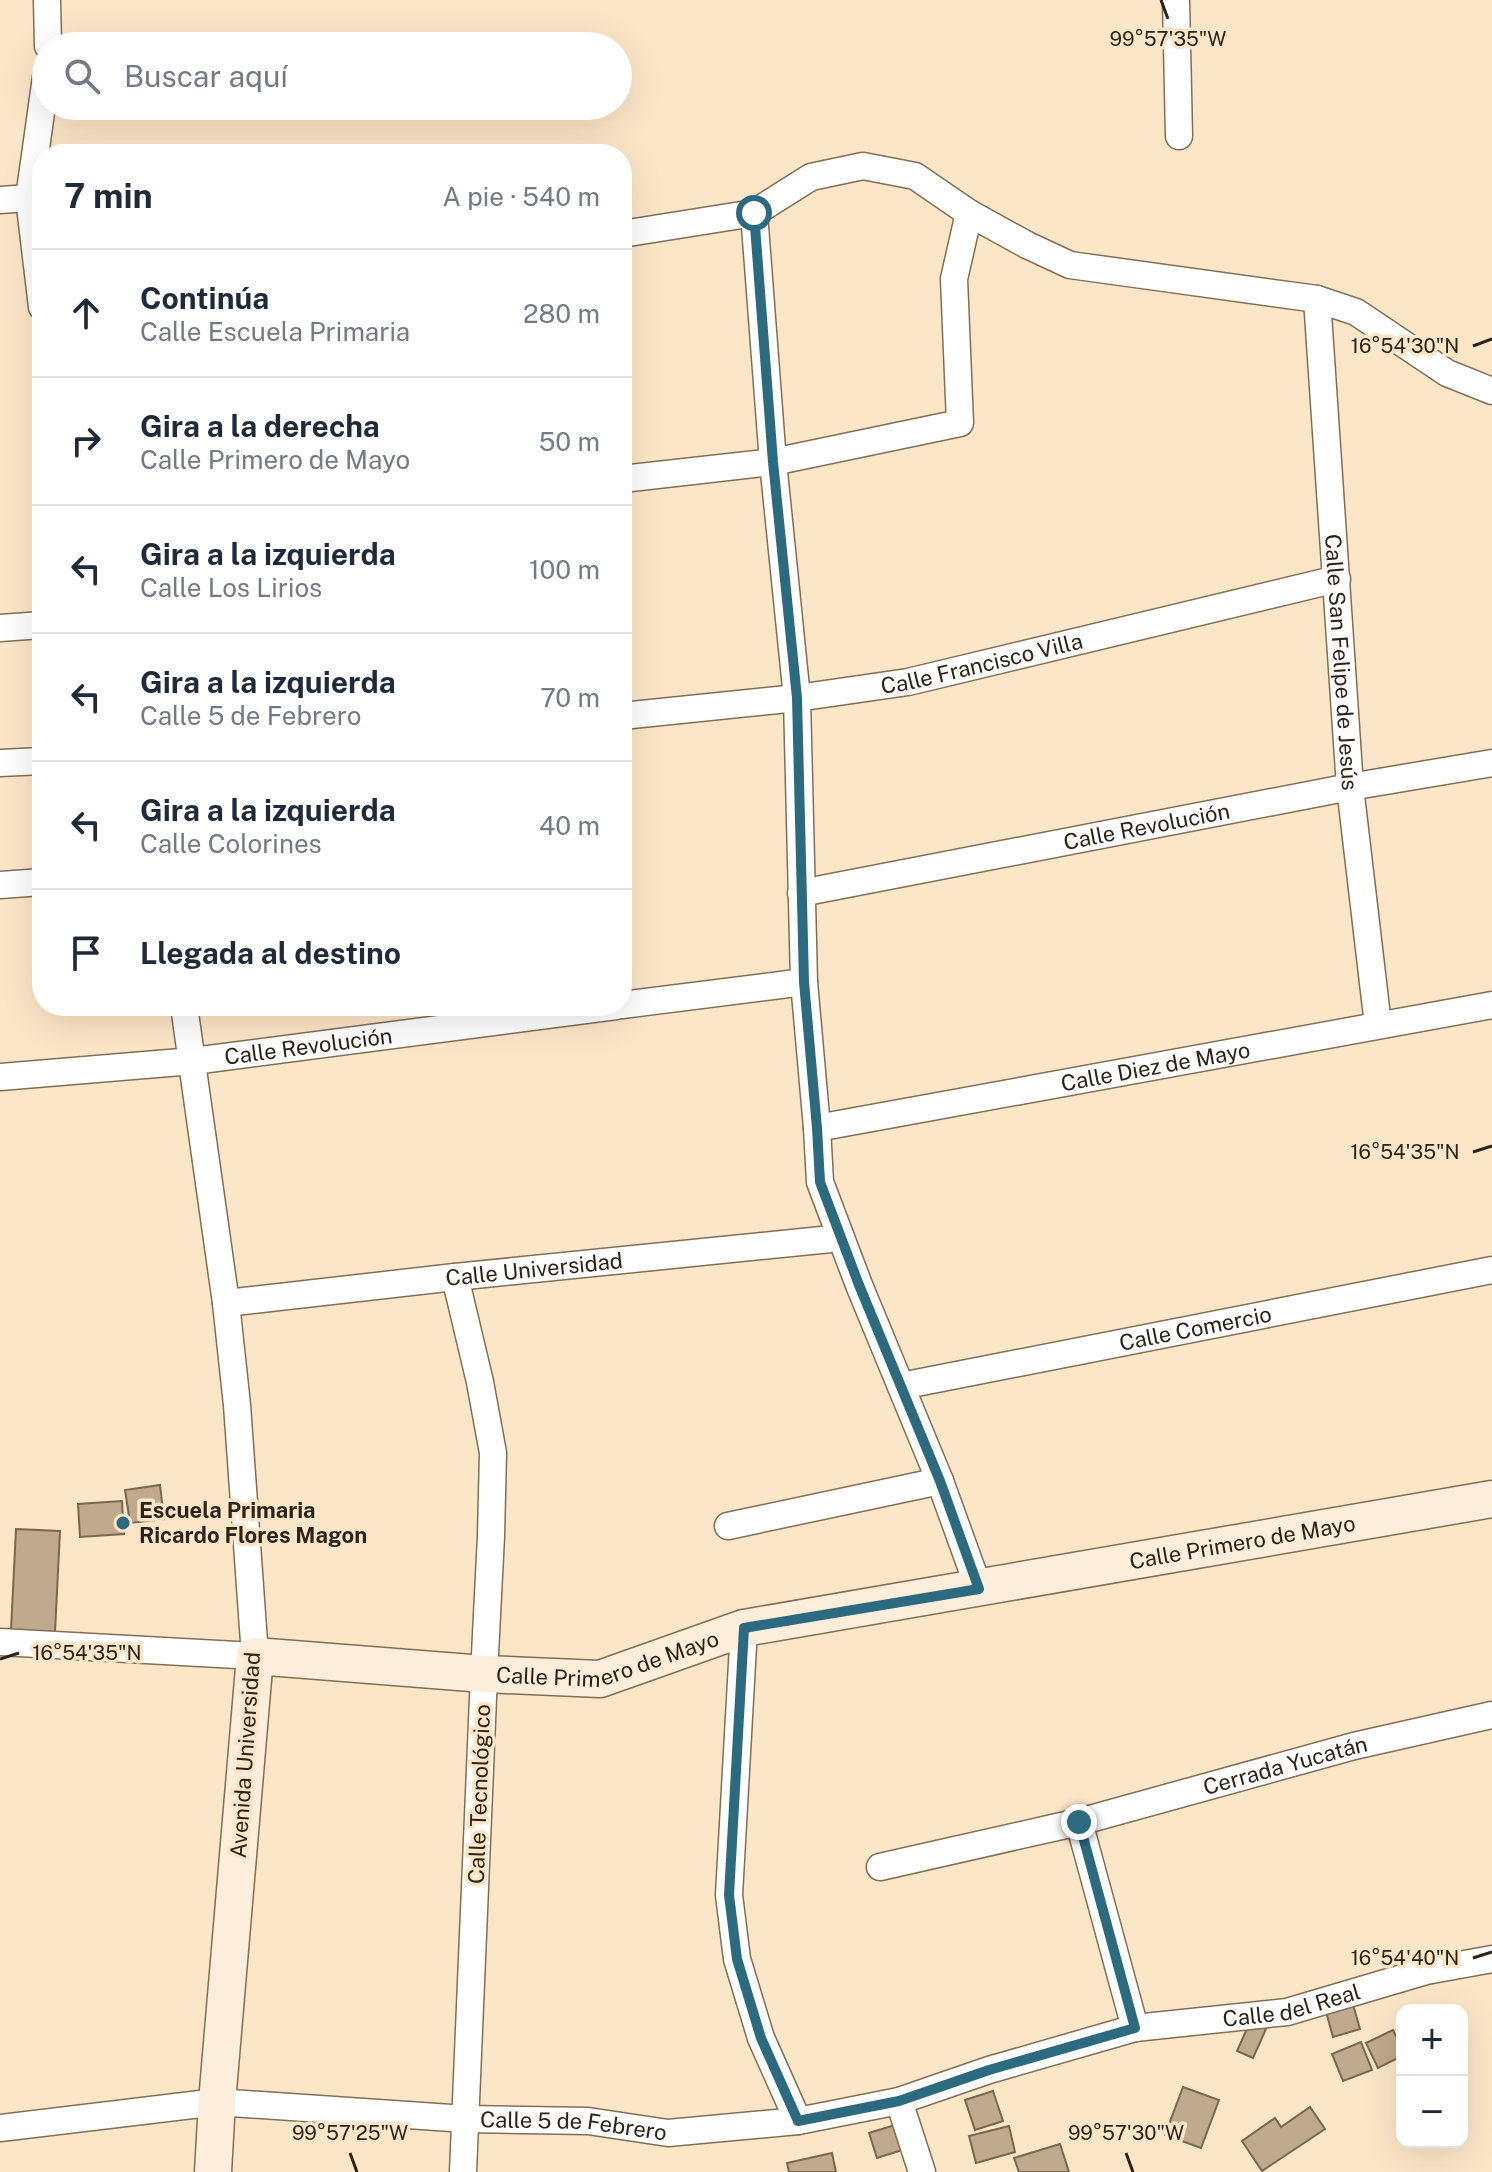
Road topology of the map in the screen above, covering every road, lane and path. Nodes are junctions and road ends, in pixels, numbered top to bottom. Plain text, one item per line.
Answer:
1 (47, 0) edge
2 (1176, 0) edge
3 (48, 32) edge
4 (40, 120) edge
5 (1179, 136) dead end
6 (37, 144) edge
7 (32, 177) edge
8 (29, 198) junction
9 (0, 200) edge
10 (754, 213) junction
11 (969, 213) junction
12 (32, 223) edge
13 (632, 232) edge
14 (1317, 299) junction
15 (1492, 391) edge
16 (773, 462) junction
17 (632, 478) edge
18 (1337, 579) junction
19 (32, 626) edge
20 (0, 628) edge
21 (797, 698) junction
22 (632, 715) edge
23 (32, 761) edge
24 (0, 763) edge
25 (1492, 763) edge
26 (1350, 787) junction
27 (32, 883) edge
28 (0, 885) edge
29 (801, 893) junction
30 (804, 982) junction
31 (632, 1004) edge
32 (1492, 1005) edge
33 (186, 1016) edge
34 (542, 1016) edge
35 (1378, 1025) junction
36 (193, 1061) junction
37 (0, 1077) edge
38 (817, 1128) junction
39 (841, 1238) junction
40 (1492, 1270) edge
41 (455, 1277) junction
42 (226, 1303) junction
43 (901, 1386) junction
44 (940, 1481) junction
45 (1492, 1499) edge
46 (728, 1526) dead end
47 (979, 1589) junction
48 (744, 1628) junction
49 (0, 1642) edge
50 (255, 1656) junction
51 (484, 1674) junction
52 (1492, 1715) edge
53 (1079, 1822) junction
54 (880, 1867) dead end
55 (1492, 1959) edge
56 (1135, 2028) junction
57 (899, 2101) junction
58 (217, 2102) junction
59 (466, 2119) junction
60 (798, 2121) junction
61 (0, 2128) edge
62 (213, 2172) edge
63 (463, 2172) edge
64 (922, 2172) edge

1 - 3 street
2 - 5 street
4 - 6 street
7 - 8 street
8 - 9 street
8 - 12 street
10 - 11 street
10 - 13 street
10 - 16 street
11 - 14 street
11 - 16 street
14 - 15 street
14 - 18 street, Calle San Felipe de Jesús
16 - 17 street
16 - 21 street
18 - 21 street, Calle Francisco Villa
18 - 26 street, Calle San Felipe de Jesús
19 - 20 street
21 - 22 street, Calle Francisco Villa
21 - 29 street
23 - 24 street
25 - 26 street, Calle Revolución
26 - 29 street, Calle Revolución
26 - 35 street, Calle San Felipe de Jesús
27 - 28 street
29 - 30 street
30 - 31 street, Calle Revolución
30 - 38 street
32 - 35 street, Calle Diez de Mayo
33 - 36 street, Avenida Universidad
34 - 36 street, Calle Revolución
35 - 38 street, Calle Diez de Mayo
36 - 37 street, Calle Revolución
36 - 42 street, Avenida Universidad
38 - 39 street
39 - 41 street, Calle Universidad
39 - 43 street
40 - 43 street, Calle Comercio
41 - 42 street, Calle Universidad
41 - 51 street, Calle Tecnológico
42 - 50 street, Avenida Universidad
43 - 44 street
44 - 46 street
44 - 47 street
45 - 47 street, Calle Primero de Mayo
47 - 48 street, Calle Primero de Mayo
48 - 51 street, Calle Primero de Mayo
48 - 60 street
49 - 50 street, Calle Primero de Mayo
50 - 51 street, Calle Primero de Mayo
50 - 58 street, Avenida Universidad
51 - 59 street, Calle Tecnológico
52 - 53 street, Cerrada Yucatán
53 - 54 street, Cerrada Yucatán
53 - 56 street
55 - 56 street, Calle del Real
56 - 57 street, Calle 5 de Febrero
57 - 60 street, Calle 5 de Febrero
57 - 64 street
58 - 59 street, Calle 5 de Febrero
58 - 61 street, Calle 5 de Febrero
58 - 62 street, Avenida Universidad
59 - 60 street, Calle 5 de Febrero
59 - 63 street, Calle Tecnológico

